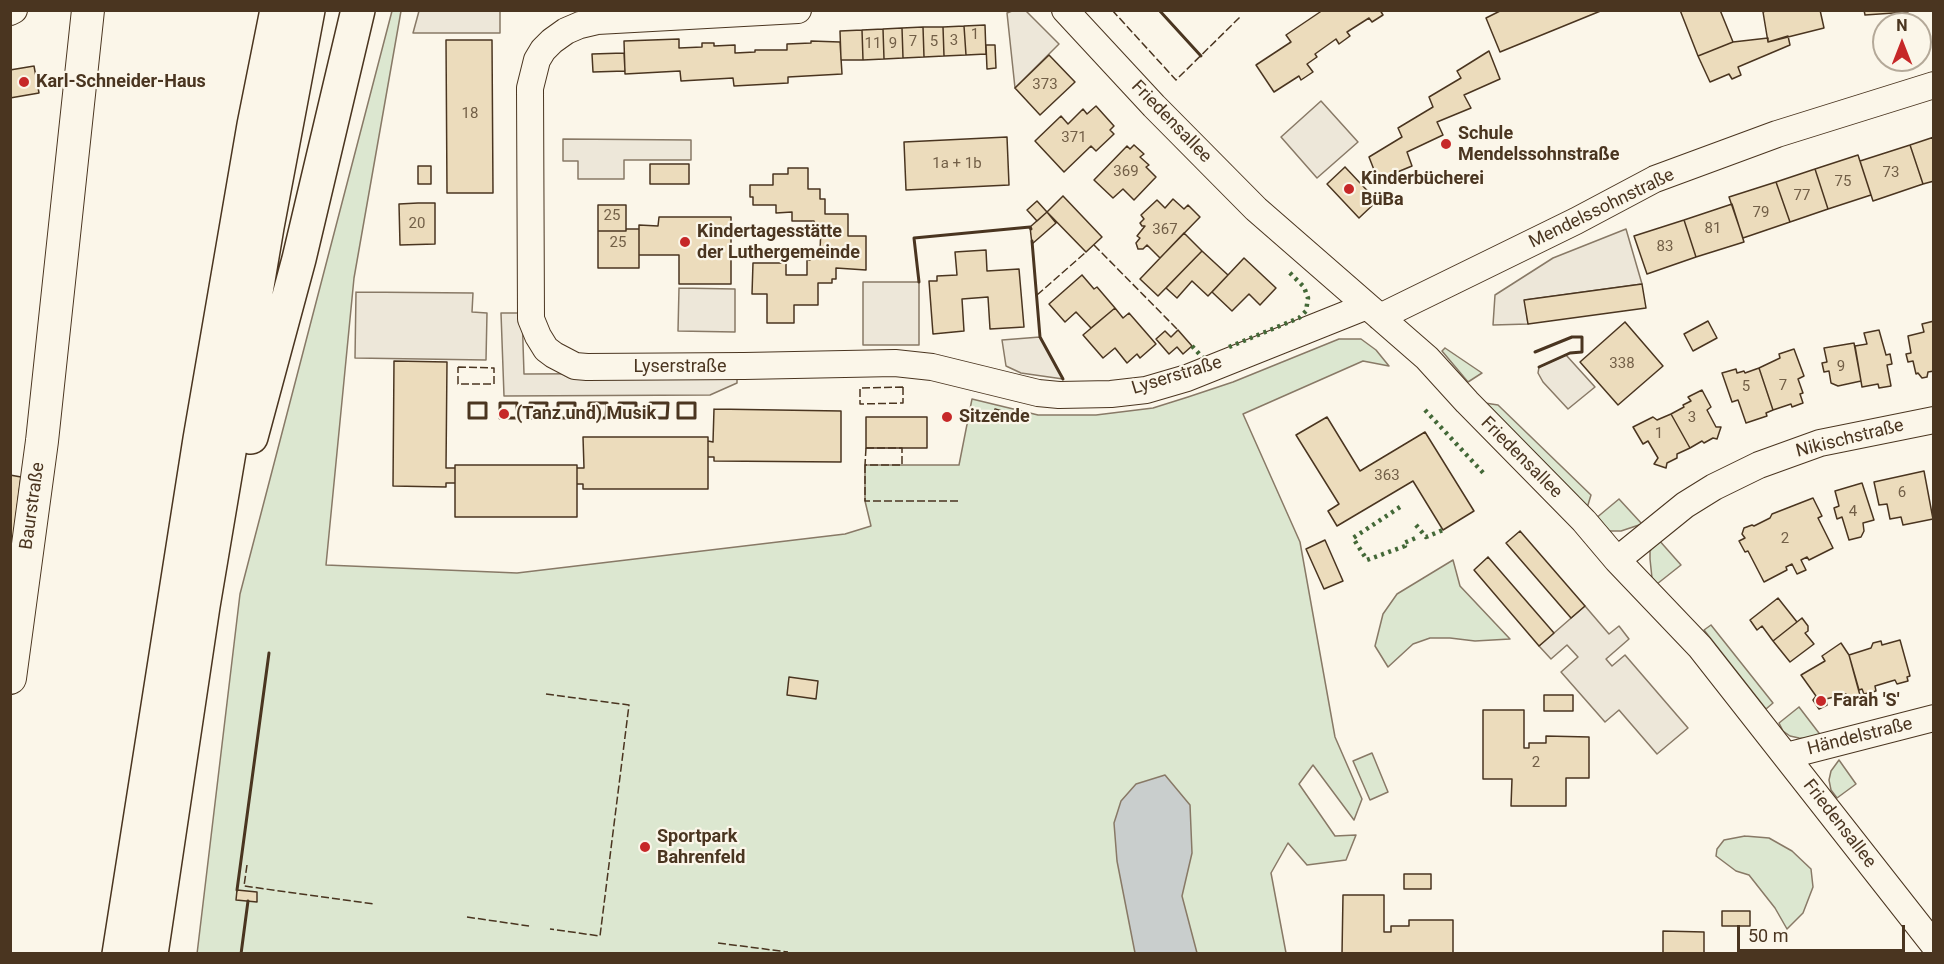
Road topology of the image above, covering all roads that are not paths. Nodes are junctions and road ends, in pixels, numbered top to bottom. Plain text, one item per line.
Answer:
1 (88, 10) edge
2 (276, 10) edge
3 (308, 10) edge
4 (358, 10) edge
5 (798, 10) edge
6 (1065, 10) edge
7 (1934, 85) edge
8 (1373, 311) junction
9 (1934, 420) edge
10 (1617, 560) junction
11 (203, 606) junction
12 (10, 678) edge
13 (1934, 718) edge
14 (1786, 756) junction
15 (1934, 945) edge
16 (119, 954) edge
17 (151, 954) edge

1 - 12 main road, Baurstraße
2 - 16 highway
3 - 11 highway
4 - 11 highway
5 - 8 street, Lyserstraße
6 - 8 street, Friedensallee
7 - 8 street, Mendelssohnstraße
8 - 10 street, Friedensallee
9 - 10 street, Nikischstraße
10 - 14 street, Friedensallee
11 - 17 highway
13 - 14 street, Händelstraße
14 - 15 street, Friedensallee

